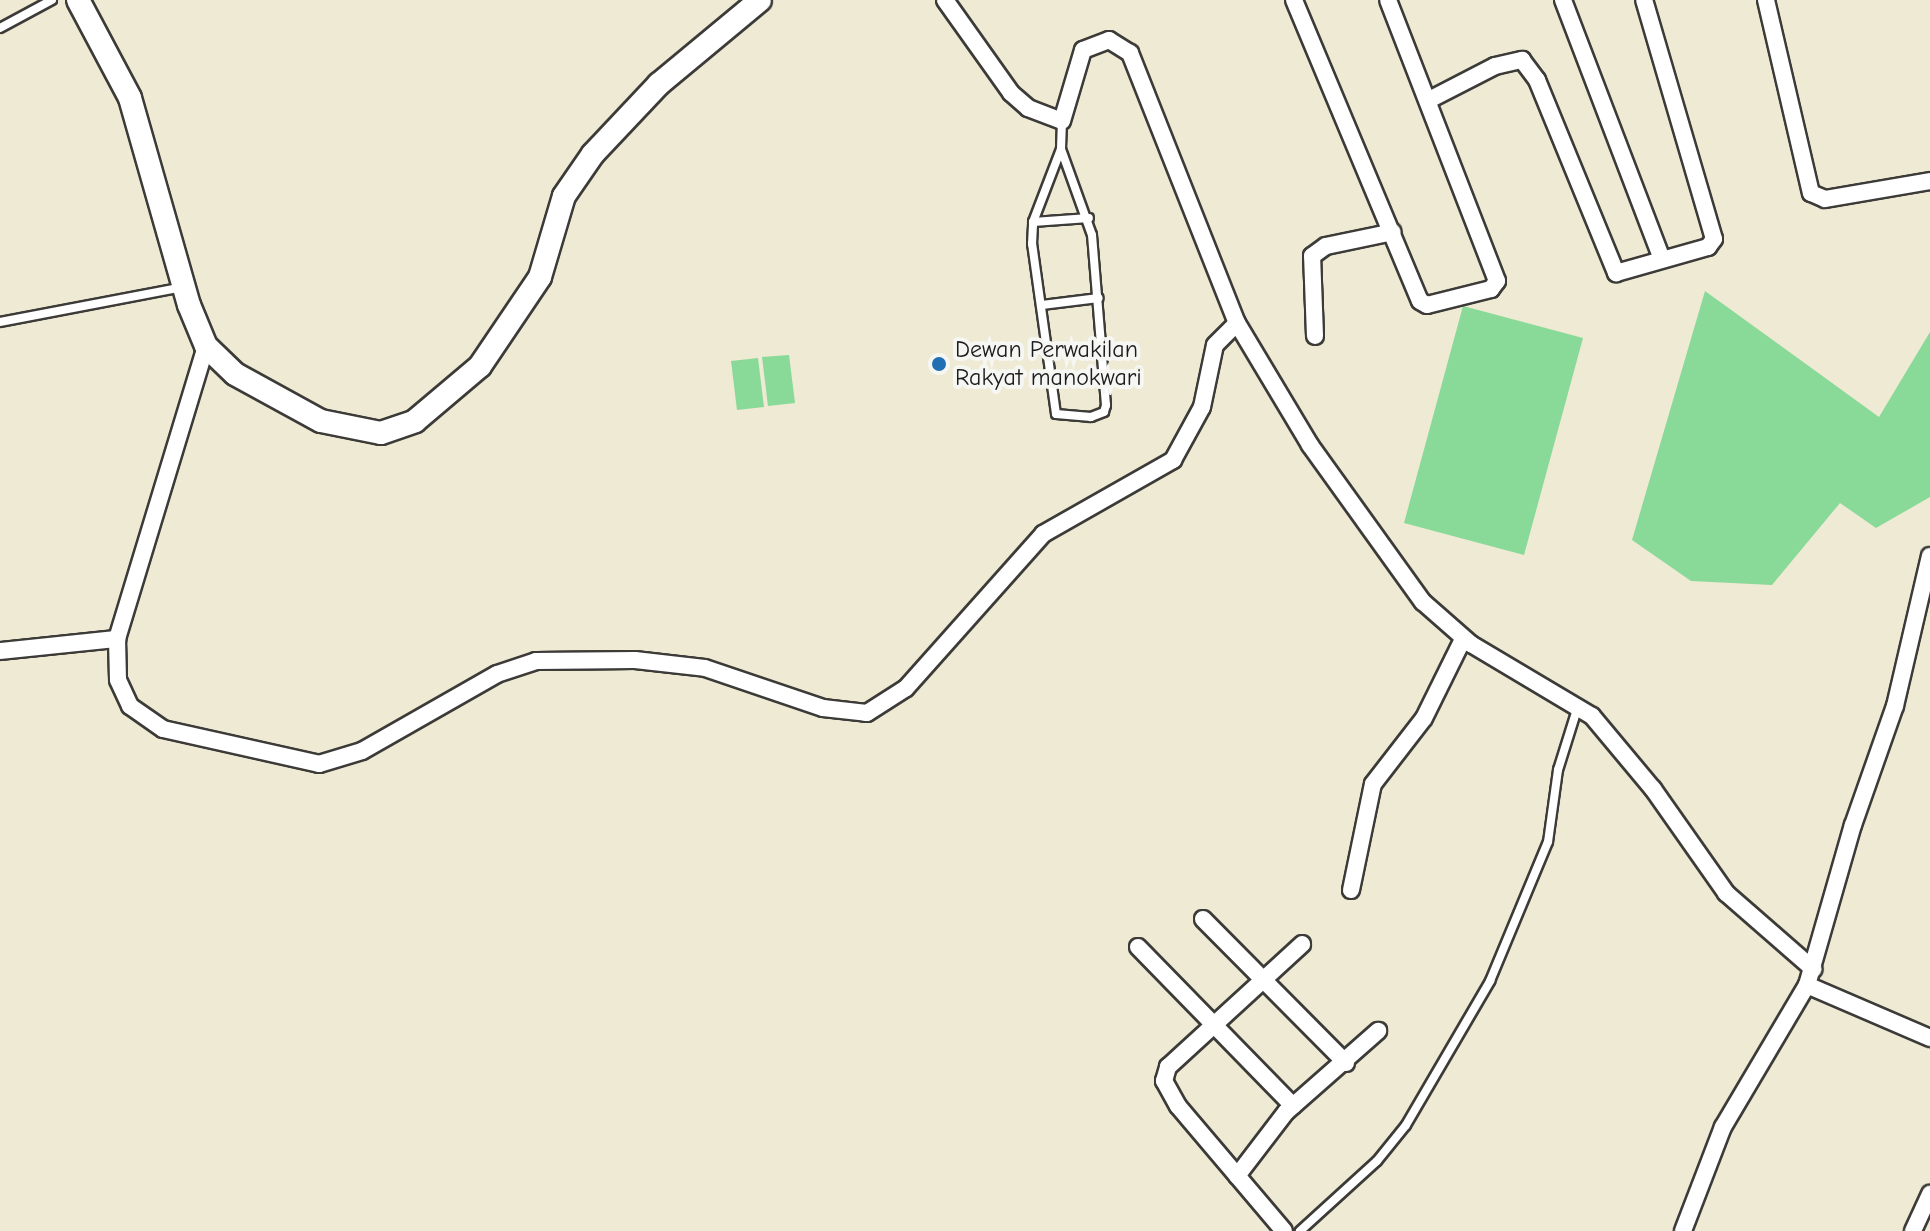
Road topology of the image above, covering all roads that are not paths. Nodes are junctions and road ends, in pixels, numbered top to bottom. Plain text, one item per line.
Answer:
1 (52, 0) edge
2 (78, 0) edge
3 (760, 0) edge
4 (945, 0) edge
5 (1294, 0) edge
6 (1388, 0) edge
7 (1563, 0) edge
8 (1644, 0) edge
9 (1766, 0) edge
10 (0, 28) edge
11 (1429, 100) junction
12 (1062, 121) junction
13 (1061, 149) junction
14 (1930, 181) edge
15 (1089, 218) junction
16 (1033, 222) junction
17 (1393, 232) junction
18 (1661, 257) junction
19 (184, 287) junction
20 (1099, 298) junction
21 (1042, 305) junction
22 (0, 322) edge
23 (1237, 323) junction
24 (1315, 336) dead end
25 (206, 346) junction
26 (1930, 556) edge
27 (117, 639) junction
28 (1463, 639) junction
29 (0, 651) edge
30 (1578, 705) junction
31 (1351, 890) dead end
32 (1203, 919) dead end
33 (1302, 944) dead end
34 (1138, 947) dead end
35 (1810, 977) junction
36 (1263, 979) junction
37 (1212, 1026) junction
38 (1378, 1031) dead end
39 (1930, 1038) edge
40 (1346, 1063) junction
41 (1293, 1106) junction
42 (1237, 1176) junction
43 (1930, 1194) edge
44 (1284, 1231) edge
45 (1300, 1231) edge
46 (1683, 1231) edge
47 (1913, 1231) edge

1 - 10 lane
2 - 19 street
3 - 25 street
4 - 12 street
5 - 17 street
6 - 11 street
7 - 18 street
8 - 18 street
9 - 14 street
11 - 17 street
11 - 18 street
12 - 13 lane
12 - 23 street
13 - 15 lane
13 - 16 lane
15 - 16 lane
15 - 20 lane
16 - 21 lane
17 - 24 street
19 - 22 lane
19 - 25 street
20 - 21 lane
20 - 21 lane
23 - 27 street
23 - 28 street
25 - 27 street
26 - 35 street
27 - 29 street
28 - 30 street
28 - 31 street
30 - 35 street
30 - 45 lane
32 - 36 street
33 - 36 street
34 - 37 street
35 - 39 street
35 - 46 street
36 - 37 street
36 - 40 street
37 - 41 street
37 - 42 street
38 - 40 street
40 - 41 street
41 - 42 street
42 - 44 street
43 - 47 street

